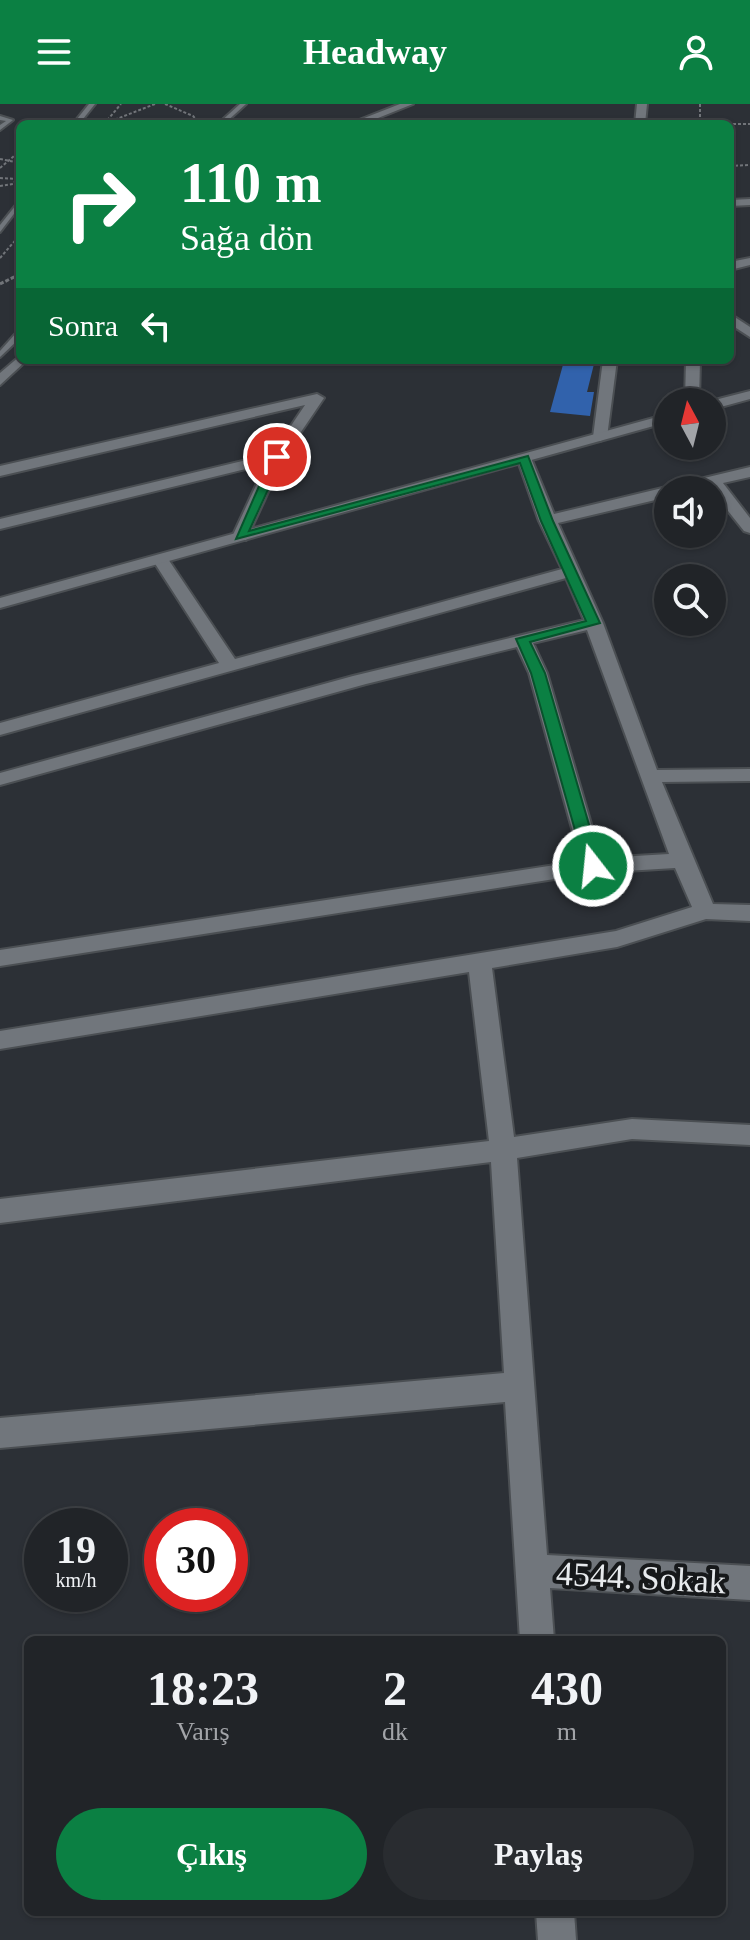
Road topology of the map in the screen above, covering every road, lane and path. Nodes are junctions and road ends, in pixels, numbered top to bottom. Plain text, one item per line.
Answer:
1 (92, 104) edge
2 (121, 104) edge
3 (243, 104) edge
4 (408, 104) edge
5 (156, 105) edge
6 (165, 105) edge
7 (0, 118) edge
8 (79, 120) edge
9 (107, 120) edge
10 (119, 120) edge
11 (196, 120) edge
12 (225, 120) edge
13 (365, 120) edge
14 (0, 128) edge
15 (16, 155) edge
16 (0, 159) edge
17 (10, 160) junction
18 (16, 162) edge
19 (0, 168) edge
20 (16, 208) edge
21 (0, 230) edge
22 (16, 240) edge
23 (0, 258) edge
24 (734, 320) edge
25 (750, 333) edge
26 (16, 338) edge
27 (0, 355) edge
28 (16, 364) edge
29 (609, 364) edge
30 (693, 364) edge
31 (0, 381) edge
32 (692, 388) edge
33 (750, 395) edge
34 (726, 401) edge
35 (654, 422) edge
36 (600, 437) junction
37 (277, 457) junction
38 (524, 458) junction
39 (0, 471) edge
40 (750, 472) edge
41 (726, 478) edge
42 (654, 495) edge
43 (726, 498) edge
44 (547, 521) junction
45 (0, 524) edge
46 (750, 528) edge
47 (240, 537) junction
48 (160, 559) junction
49 (573, 571) junction
50 (0, 603) edge
51 (594, 623) junction
52 (522, 639) junction
53 (229, 664) junction
54 (0, 729) edge
55 (750, 775) edge
56 (649, 776) junction
57 (0, 779) edge
58 (681, 860) junction
59 (593, 866) junction
60 (705, 911) junction
61 (750, 913) edge
62 (0, 958) edge
63 (479, 960) junction
64 (0, 1040) edge
65 (750, 1135) edge
66 (503, 1150) junction
67 (0, 1211) edge
68 (519, 1388) junction
69 (0, 1433) edge
70 (532, 1571) junction
71 (750, 1583) edge
72 (537, 1636) edge
73 (555, 1916) edge
74 (557, 1940) edge

1 - 8 lane
2 - 9 path
3 - 12 lane
4 - 13 street
5 - 6 path
5 - 10 path
6 - 11 path
7 - 14 lane
15 - 17 path
16 - 17 path
17 - 18 path
17 - 19 path
20 - 21 lane
22 - 23 path
24 - 25 street
26 - 27 lane
28 - 31 street
29 - 36 street
30 - 32 street
33 - 34 street
35 - 36 street
36 - 38 street
37 - 39 street
37 - 45 street
37 - 47 street
38 - 44 street
38 - 47 street
40 - 41 street
42 - 44 street
43 - 46 street
44 - 49 street
47 - 48 street
48 - 50 street
48 - 53 street
49 - 51 street
49 - 53 street
51 - 52 street
51 - 56 street
52 - 57 street
52 - 59 street
53 - 54 street
55 - 56 street
56 - 58 street
58 - 59 street
58 - 60 street
59 - 62 street
60 - 61 street
60 - 63 street
63 - 64 street
63 - 66 street
65 - 66 street
66 - 67 street
66 - 68 street
68 - 69 street
68 - 70 street
70 - 71 street, 4544. Sokak
70 - 72 street
73 - 74 street

